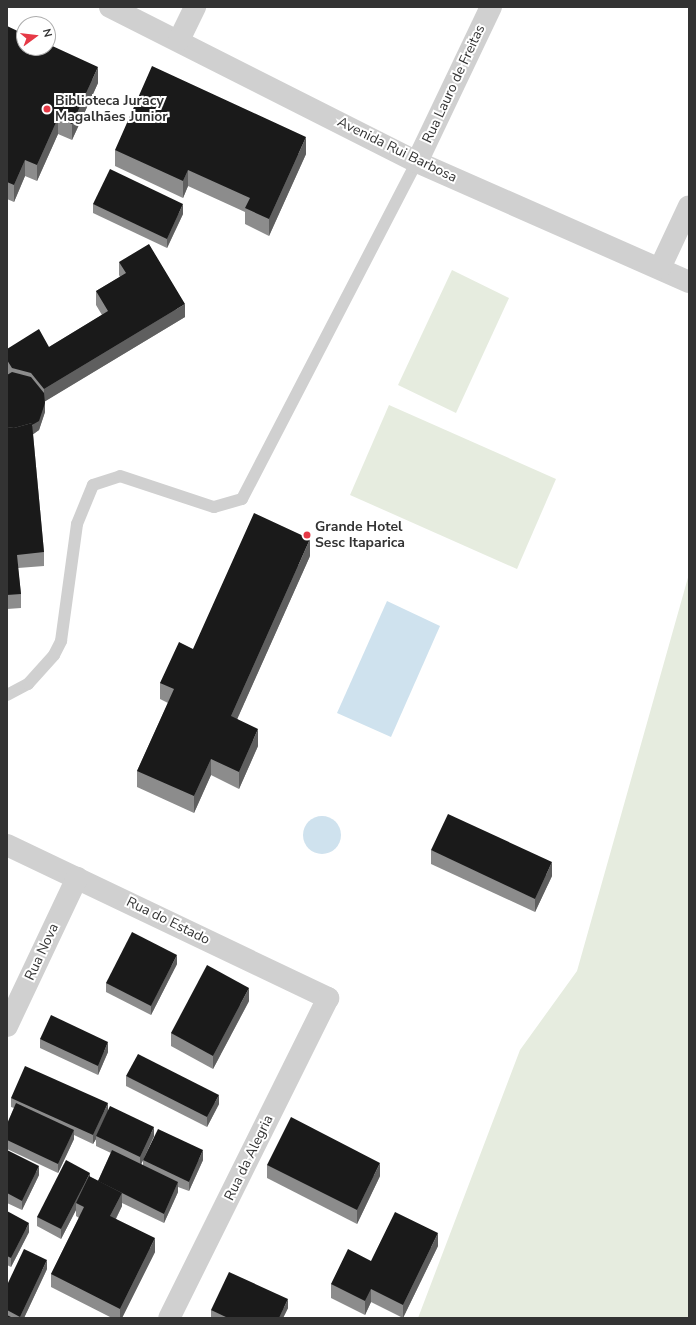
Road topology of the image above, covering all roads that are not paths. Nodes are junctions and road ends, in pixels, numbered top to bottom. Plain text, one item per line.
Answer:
1 (110, 7) edge
2 (195, 7) edge
3 (491, 7) edge
4 (179, 40) junction
5 (417, 162) junction
6 (689, 206) edge
7 (660, 268) junction
8 (689, 282) edge
9 (7, 695) edge
10 (7, 845) edge
11 (77, 878) junction
12 (328, 998) joint
13 (7, 1026) edge
14 (169, 1318) edge

1 - 4 street, Avenida Rui Barbosa
2 - 4 street
3 - 5 street, Rua Lauro de Freitas
4 - 5 street, Avenida Rui Barbosa
5 - 7 street, Avenida Rui Barbosa
5 - 9 lane
6 - 7 street
7 - 8 street, Avenida Rui Barbosa
10 - 11 street, Rua do Estado
11 - 12 street, Rua do Estado
11 - 13 street, Rua Nova
12 - 14 street, Rua da Alegria

